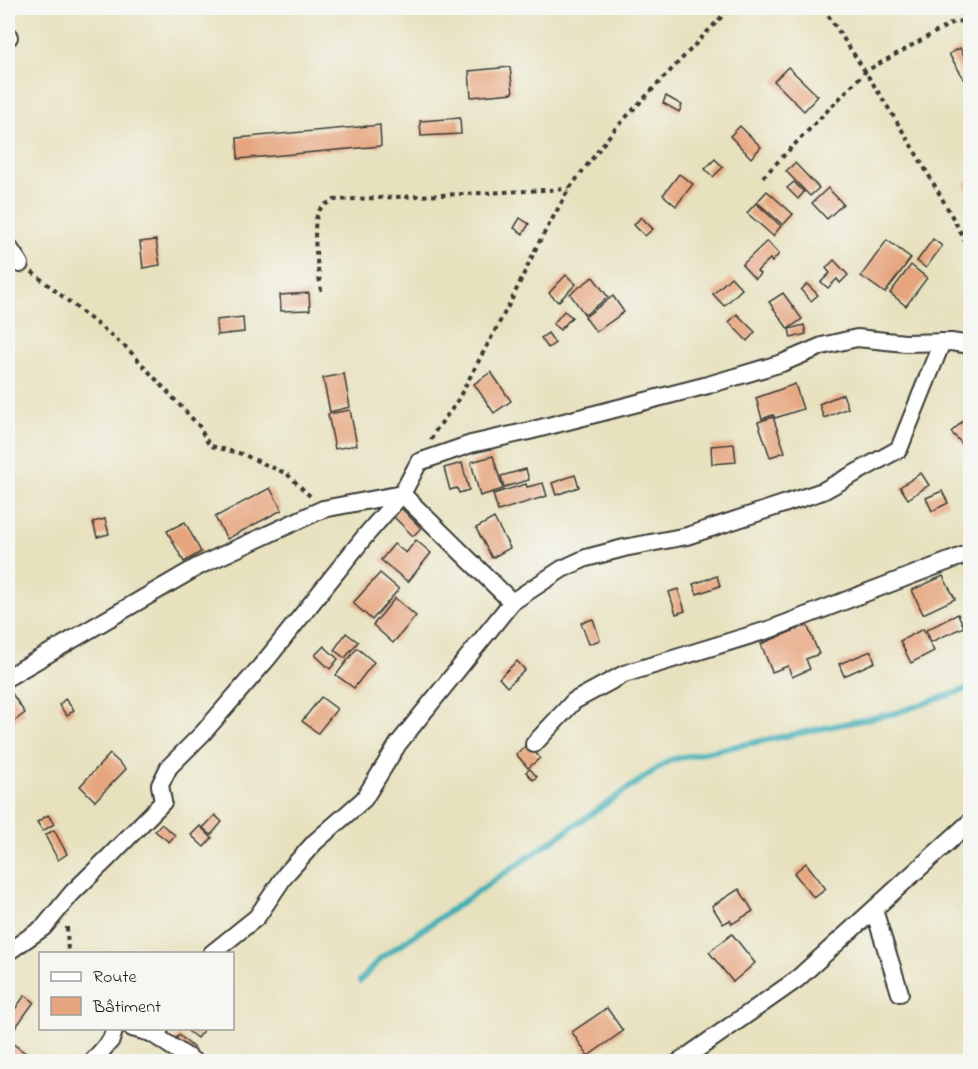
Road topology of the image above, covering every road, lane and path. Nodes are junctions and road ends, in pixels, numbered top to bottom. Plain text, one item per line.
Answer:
1 (730, 8) edge
2 (823, 8) edge
3 (970, 24) edge
4 (866, 71) junction
5 (763, 177) dead end
6 (569, 189) junction
7 (8, 246) edge
8 (970, 250) edge
9 (20, 264) joint
10 (321, 291) dead end
11 (942, 342) junction
12 (970, 345) edge
13 (419, 462) junction
14 (402, 494) junction
15 (323, 509) junction
16 (970, 553) edge
17 (512, 602) junction
18 (8, 677) edge
19 (534, 744) dead end
20 (970, 822) edge
21 (874, 910) junction
22 (8, 952) edge
23 (213, 952) edge
24 (900, 993) dead end
25 (115, 1030) edge
26 (156, 1031) edge
27 (92, 1062) edge
28 (195, 1062) edge
29 (679, 1062) edge

1 - 6 path
2 - 4 path
3 - 4 path
4 - 5 path
4 - 8 path
6 - 10 path
6 - 13 path
7 - 9 street
9 - 15 path
11 - 12 street
11 - 13 street
11 - 17 street
13 - 14 street
14 - 15 street
14 - 17 street
14 - 22 street
15 - 18 street
16 - 19 street
17 - 23 street
20 - 21 street
21 - 24 street
21 - 29 street
25 - 27 street
26 - 28 street

